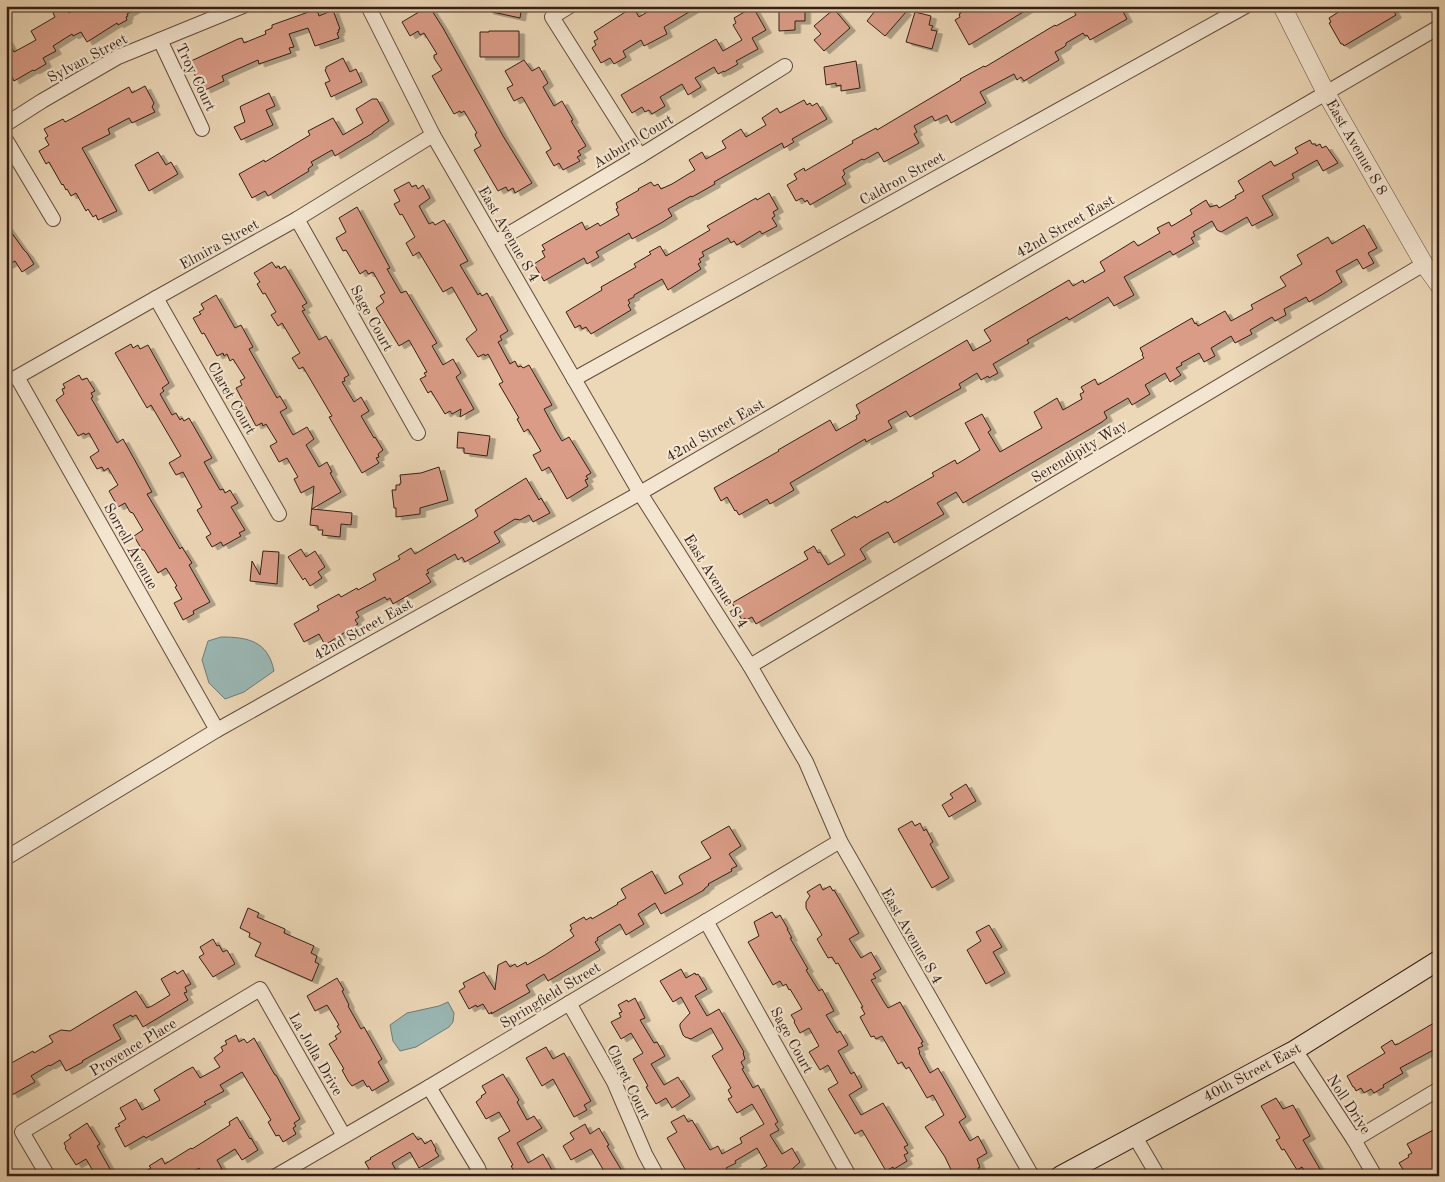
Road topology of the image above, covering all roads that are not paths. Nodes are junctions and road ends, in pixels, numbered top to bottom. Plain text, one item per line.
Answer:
1 (243, 6) edge
2 (368, 6) edge
3 (570, 6) edge
4 (1246, 6) edge
5 (1282, 6) edge
6 (1439, 27) edge
7 (160, 40) junction
8 (785, 66) dead end
9 (1326, 93) junction
10 (6, 124) edge
11 (202, 129) dead end
12 (433, 135) junction
13 (6, 140) edge
14 (640, 156) junction
15 (53, 219) dead end
16 (297, 219) junction
17 (496, 242) junction
18 (1424, 264) junction
19 (1439, 285) edge
20 (156, 298) junction
21 (18, 377) joint
22 (574, 378) junction
23 (418, 433) dead end
24 (640, 493) junction
25 (279, 514) dead end
26 (750, 666) junction
27 (217, 730) junction
28 (840, 842) junction
29 (6, 858) edge
30 (706, 921) junction
31 (1439, 960) edge
32 (260, 989) joint
33 (569, 1002) junction
34 (1295, 1050) junction
35 (429, 1087) junction
36 (1439, 1090) edge
37 (1134, 1135) junction
38 (344, 1136) junction
39 (1354, 1140) junction
40 (48, 1176) edge
41 (276, 1176) edge
42 (481, 1176) edge
43 (657, 1176) edge
44 (849, 1176) edge
45 (1032, 1176) edge
46 (1060, 1176) edge
47 (1158, 1176) edge
48 (1375, 1176) edge

1 - 7 street, Sylvan Street
2 - 12 street, East Avenue S 4
3 - 14 street
4 - 22 street, Caldron Street
5 - 9 street, East Avenue S 8
6 - 9 street, 42nd Street East
7 - 10 street, Sylvan Street
7 - 11 street, Troy Court
8 - 14 street, Auburn Court
9 - 18 street, East Avenue S 8
9 - 24 street, 42nd Street East
12 - 16 street, Elmira Street
12 - 17 street, East Avenue S 4
13 - 15 street
14 - 17 street, Auburn Court
16 - 20 street, Elmira Street
16 - 23 street, Sage Court
17 - 22 street, East Avenue S 4
18 - 19 street, East Avenue S 8
18 - 26 street, Serendipity Way
20 - 21 street, Elmira Street
20 - 25 street, Claret Court
21 - 27 street, Sorrell Avenue
22 - 24 street, East Avenue S 4
24 - 26 street, East Avenue S 4
24 - 27 street, 42nd Street East
26 - 28 street, East Avenue S 4
27 - 29 street, 42nd Street East
28 - 30 street, Springfield Street
28 - 45 street, East Avenue S 4
30 - 33 street, Springfield Street
30 - 44 street, Sage Court
31 - 34 main road, 40th Street East
32 - 38 street, La Jolla Drive
32 - 40 street, Provence Place
33 - 35 street, Springfield Street
33 - 43 street, Claret Court
34 - 37 main road, 40th Street East
34 - 39 street, Noll Drive
35 - 38 street, Springfield Street
35 - 42 street
36 - 39 street
37 - 46 main road, 40th Street East
37 - 47 street
38 - 41 street, Springfield Street
39 - 48 street, Noll Drive

